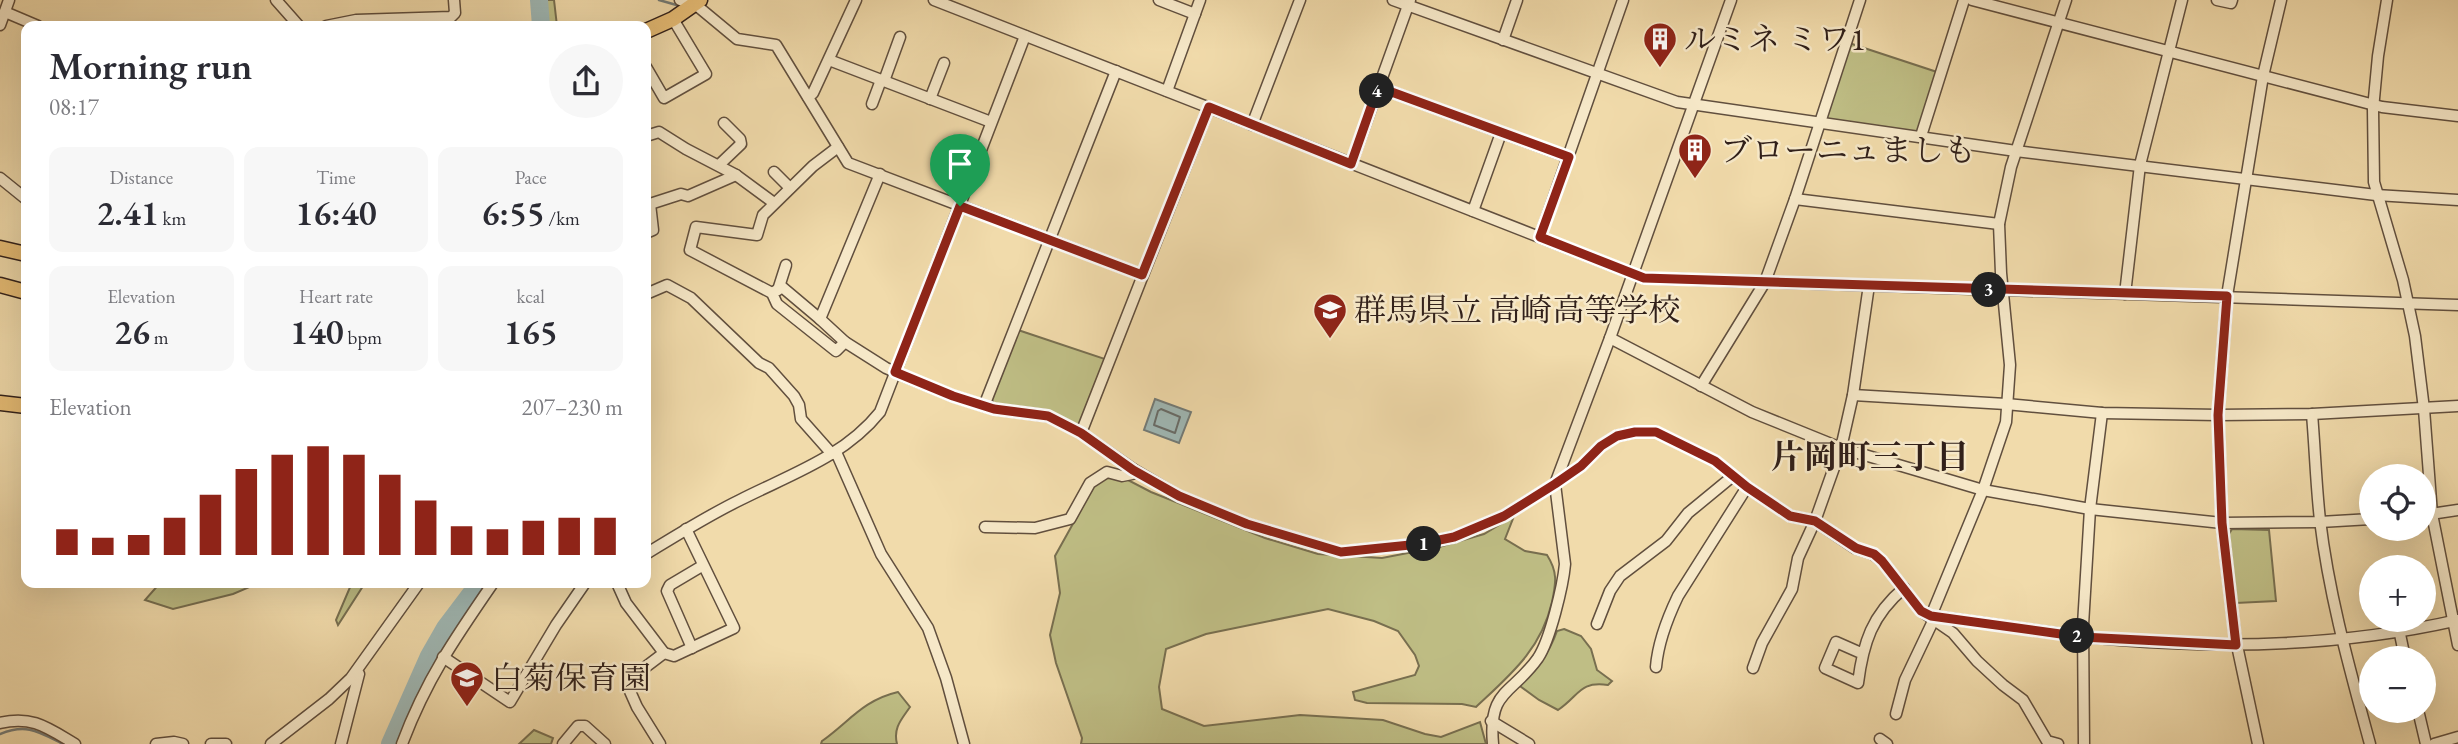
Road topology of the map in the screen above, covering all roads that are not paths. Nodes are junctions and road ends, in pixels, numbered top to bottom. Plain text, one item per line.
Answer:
1 (9, 0) edge
2 (276, 0) edge
3 (454, 0) edge
4 (680, 0) edge
5 (856, 0) edge
6 (934, 0) edge
7 (1159, 0) edge
8 (1200, 0) edge
9 (1300, 0) edge
10 (1393, 0) edge
11 (1517, 0) edge
12 (1623, 0) edge
13 (1731, 0) edge
14 (1860, 0) edge
15 (1964, 0) edge
16 (1972, 0) edge
17 (2066, 0) edge
18 (2182, 0) edge
19 (2217, 0) edge
20 (2232, 0) edge
21 (2281, 0) edge
22 (2387, 0) edge
23 (698, 2) edge
24 (1409, 3) edge
25 (964, 6) edge
26 (1195, 14) junction
27 (2, 16) edge
28 (673, 19) junction
29 (21, 21) edge
30 (295, 21) edge
31 (351, 21) edge
32 (2059, 22) junction
33 (651, 30) edge
34 (1025, 36) junction
35 (900, 37) dead end
36 (1503, 40) junction
37 (2170, 50) junction
38 (829, 60) junction
39 (944, 63) dead end
40 (1115, 71) junction
41 (1597, 75) junction
42 (651, 76) edge
43 (2263, 76) junction
44 (882, 81) junction
45 (1378, 87) junction
46 (1167, 91) junction
47 (808, 97) junction
48 (930, 99) junction
49 (2374, 103) junction
50 (872, 104) dead end
51 (1693, 104) junction
52 (1209, 107) junction
53 (2458, 116) edge
54 (992, 122) junction
55 (724, 123) dead end
56 (1819, 124) junction
57 (1252, 125) junction
58 (1501, 133) junction
59 (651, 134) edge
60 (1921, 136) junction
61 (838, 147) junction
62 (2016, 151) junction
63 (1569, 157) junction
64 (1351, 164) junction
65 (719, 165) junction
66 (2140, 165) junction
67 (774, 172) dead end
68 (880, 174) junction
69 (736, 176) junction
70 (0, 178) edge
71 (2246, 179) junction
72 (790, 188) junction
73 (2376, 195) junction
74 (21, 196) edge
75 (1795, 199) junction
76 (2458, 201) edge
77 (774, 203) junction
78 (651, 204) edge
79 (960, 206) junction
80 (1474, 211) junction
81 (651, 213) edge
82 (1999, 224) junction
83 (651, 231) edge
84 (1540, 237) junction
85 (1050, 240) junction
86 (0, 248) edge
87 (21, 253) edge
88 (786, 265) dead end
89 (1632, 274) junction
90 (1142, 275) junction
91 (1765, 282) junction
92 (0, 285) edge
93 (1869, 285) junction
94 (2002, 290) junction
95 (21, 291) edge
96 (775, 291) junction
97 (651, 293) edge
98 (2125, 295) junction
99 (2227, 296) junction
100 (2407, 302) junction
101 (2458, 304) edge
102 (820, 319) junction
103 (1609, 338) junction
104 (845, 342) junction
105 (895, 372) junction
106 (1701, 386) junction
107 (1853, 395) junction
108 (0, 403) edge
109 (2006, 404) junction
110 (21, 405) edge
111 (984, 406) junction
112 (2458, 406) edge
113 (2424, 409) junction
114 (2102, 413) junction
115 (2312, 414) junction
116 (2218, 415) junction
117 (1081, 433) junction
118 (1841, 448) junction
119 (834, 453) junction
120 (2426, 464) edge
121 (1133, 470) junction
122 (1733, 476) junction
123 (1555, 484) junction
124 (1747, 487) junction
125 (1983, 490) junction
126 (2090, 509) junction
127 (2458, 510) edge
128 (2436, 513) edge
129 (2359, 520) edge
130 (1815, 521) junction
131 (2320, 522) junction
132 (2222, 523) junction
133 (985, 527) dead end
134 (686, 529) junction
135 (2435, 541) edge
136 (651, 551) edge
137 (702, 566) junction
138 (416, 588) edge
139 (490, 588) edge
140 (582, 588) edge
141 (619, 588) edge
142 (1904, 589) junction
143 (1932, 618) junction
144 (2455, 621) edge
145 (2436, 622) edge
146 (1597, 624) dead end
147 (2369, 632) edge
148 (2082, 637) junction
149 (2341, 639) junction
150 (2236, 645) junction
151 (2458, 645) edge
152 (692, 648) junction
153 (664, 653) junction
154 (1861, 653) dead end
155 (443, 657) junction
156 (365, 662) junction
157 (1657, 667) dead end
158 (1753, 668) dead end
159 (1896, 714) dead end
160 (1491, 721) junction
161 (0, 723) edge
162 (2421, 723) edge
163 (2458, 737) edge
164 (75, 744) edge
165 (156, 744) edge
166 (183, 744) edge
167 (211, 744) edge
168 (226, 744) edge
169 (271, 744) edge
170 (341, 744) edge
171 (402, 744) edge
172 (562, 744) edge
173 (606, 744) edge
174 (660, 744) edge
175 (964, 744) edge
176 (1493, 744) edge
177 (1530, 744) edge
178 (2057, 744) edge
179 (2084, 744) edge
180 (2258, 744) edge
181 (2370, 744) edge
182 (2426, 744) edge
183 (2434, 744) edge

1 - 27 street
2 - 30 street
3 - 31 street
4 - 23 street
5 - 38 street
6 - 25 street
7 - 26 street
8 - 26 street
9 - 57 street
10 - 24 street
11 - 36 street
12 - 41 street
13 - 51 street
14 - 56 street
15 - 60 street
16 - 32 street
17 - 32 street
18 - 37 street
19 - 20 street
21 - 43 street
22 - 49 street
23 - 28 main road
23 - 47 street
24 - 36 street
24 - 45 street
25 - 34 street
26 - 46 street
27 - 29 street
28 - 33 main road
28 - 42 street
32 - 37 street
32 - 62 street
34 - 40 street
34 - 54 street
35 - 44 street
36 - 41 street
37 - 43 street
37 - 66 street
38 - 44 street
38 - 47 street
39 - 48 street
40 - 46 street
40 - 85 street
41 - 51 street
41 - 63 street
43 - 49 street
43 - 71 street
44 - 48 street
44 - 50 street
45 - 58 street
45 - 64 street
46 - 52 street
47 - 61 street
48 - 54 street
49 - 53 street
49 - 73 street
51 - 56 street
51 - 89 street
52 - 57 street
52 - 90 street
54 - 79 street
55 - 65 street
56 - 60 street
56 - 75 street
57 - 64 street
58 - 63 street
58 - 80 street
59 - 65 street
60 - 62 street
61 - 68 street
61 - 72 street
62 - 66 street
62 - 82 street
63 - 84 street
64 - 80 street
65 - 69 street
66 - 71 street
66 - 98 street
67 - 72 street
68 - 79 street
68 - 102 street
69 - 77 street
69 - 78 street
70 - 74 street
71 - 73 street
71 - 99 street
72 - 77 street
73 - 76 street
73 - 100 street
75 - 82 street
75 - 91 street
77 - 96 street
79 - 85 street
79 - 105 street
80 - 84 street
81 - 83 street
82 - 94 street
84 - 89 street
85 - 90 street
85 - 111 street
86 - 87 main road
88 - 96 street
89 - 91 street
89 - 103 street
90 - 117 street
91 - 93 street
91 - 106 street
92 - 95 main road
93 - 94 street
93 - 107 street
94 - 98 street
94 - 109 street
96 - 102 street
96 - 104 street
97 - 119 street
98 - 99 street
99 - 100 street
99 - 116 street
100 - 101 street
100 - 113 street
102 - 104 street
103 - 106 street
103 - 123 street
104 - 105 street
105 - 111 street
105 - 119 street
106 - 118 street
107 - 109 street
107 - 118 street
108 - 110 main road
109 - 114 street
109 - 125 street
111 - 117 street
112 - 113 street
113 - 115 street
113 - 120 street
114 - 116 street
114 - 126 street
115 - 116 street
115 - 131 street
116 - 132 street
117 - 121 street
118 - 125 street
118 - 130 street
119 - 134 street
119 - 175 street
121 - 123 street
121 - 133 street
122 - 123 street
122 - 124 street
122 - 146 street
123 - 160 street
124 - 130 street
124 - 157 street
125 - 126 street
125 - 143 street
126 - 132 street
126 - 148 street
127 - 128 street
129 - 131 street
130 - 142 street
130 - 158 street
131 - 132 street
131 - 149 street
132 - 150 street
134 - 136 street
134 - 137 street
135 - 144 street
137 - 152 street
137 - 152 street
138 - 156 street
139 - 155 street
140 - 155 street
141 - 153 street
142 - 143 street
142 - 154 street
143 - 148 street
143 - 159 street
143 - 178 street
144 - 145 street
144 - 151 street
147 - 149 street
148 - 150 street
148 - 179 street
149 - 150 street
149 - 181 street
150 - 180 street
152 - 153 street
153 - 174 street
155 - 171 street
156 - 169 street
156 - 170 street
160 - 176 street
160 - 177 street
161 - 164 street
162 - 182 street
163 - 183 street
165 - 166 street
167 - 168 street
172 - 173 street

